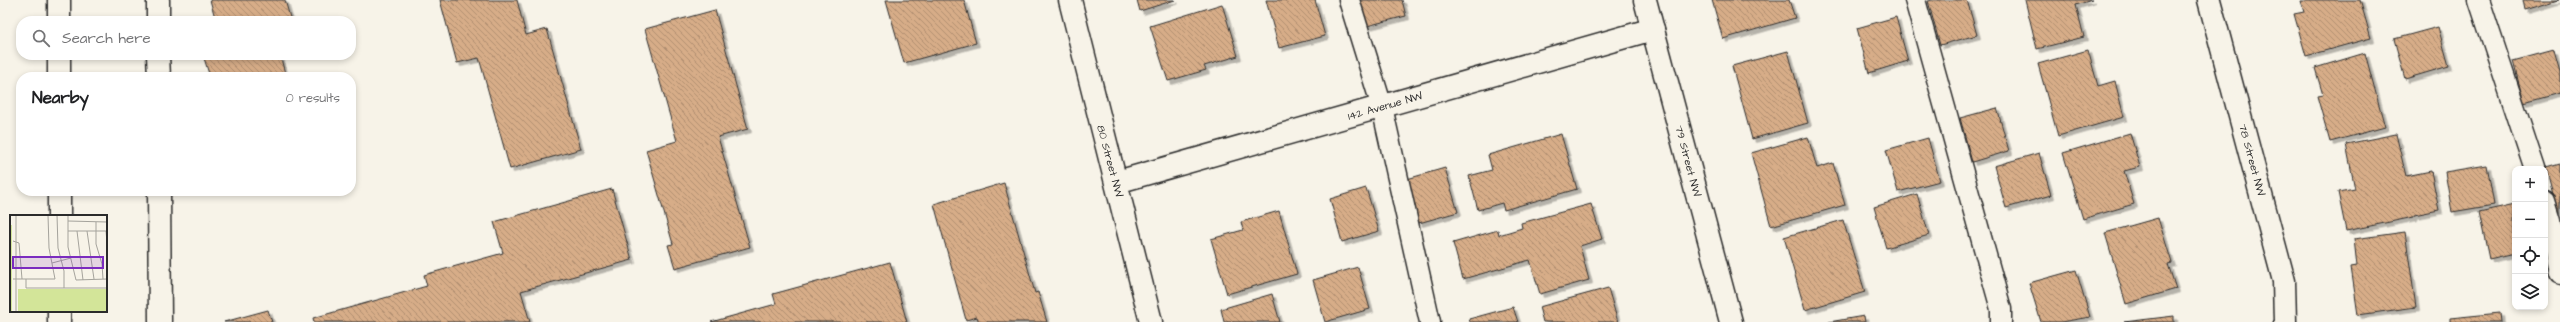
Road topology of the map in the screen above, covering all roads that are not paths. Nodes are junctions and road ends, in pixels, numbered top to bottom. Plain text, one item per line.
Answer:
1 (59, 0) edge
2 (158, 0) edge
3 (1070, 0) edge
4 (1349, 0) edge
5 (1644, 0) edge
6 (1915, 0) edge
7 (2209, 0) edge
8 (2479, 0) edge
9 (59, 16) edge
10 (158, 16) edge
11 (1653, 29) junction
12 (59, 60) edge
13 (158, 60) edge
14 (59, 72) edge
15 (158, 72) edge
16 (1382, 107) junction
17 (2533, 166) edge
18 (1117, 182) junction
19 (59, 196) edge
20 (159, 196) edge
21 (2545, 202) edge
22 (59, 215) edge
23 (2560, 274) edge
24 (160, 322) edge
25 (1151, 322) edge
26 (1430, 322) edge
27 (1732, 322) edge
28 (2001, 322) edge
29 (2285, 322) edge

1 - 9 street
2 - 10 street
3 - 18 street, 80 Street NW
4 - 16 lane
5 - 11 street, 79 Street NW
6 - 28 lane
7 - 29 street, 78 Street NW
8 - 17 lane
11 - 16 street, 142 Avenue NW
11 - 27 street, 79 Street NW
12 - 14 street
13 - 15 street
16 - 18 street, 142 Avenue NW
16 - 26 lane
18 - 25 street, 80 Street NW
19 - 22 street
20 - 24 street
21 - 23 lane

